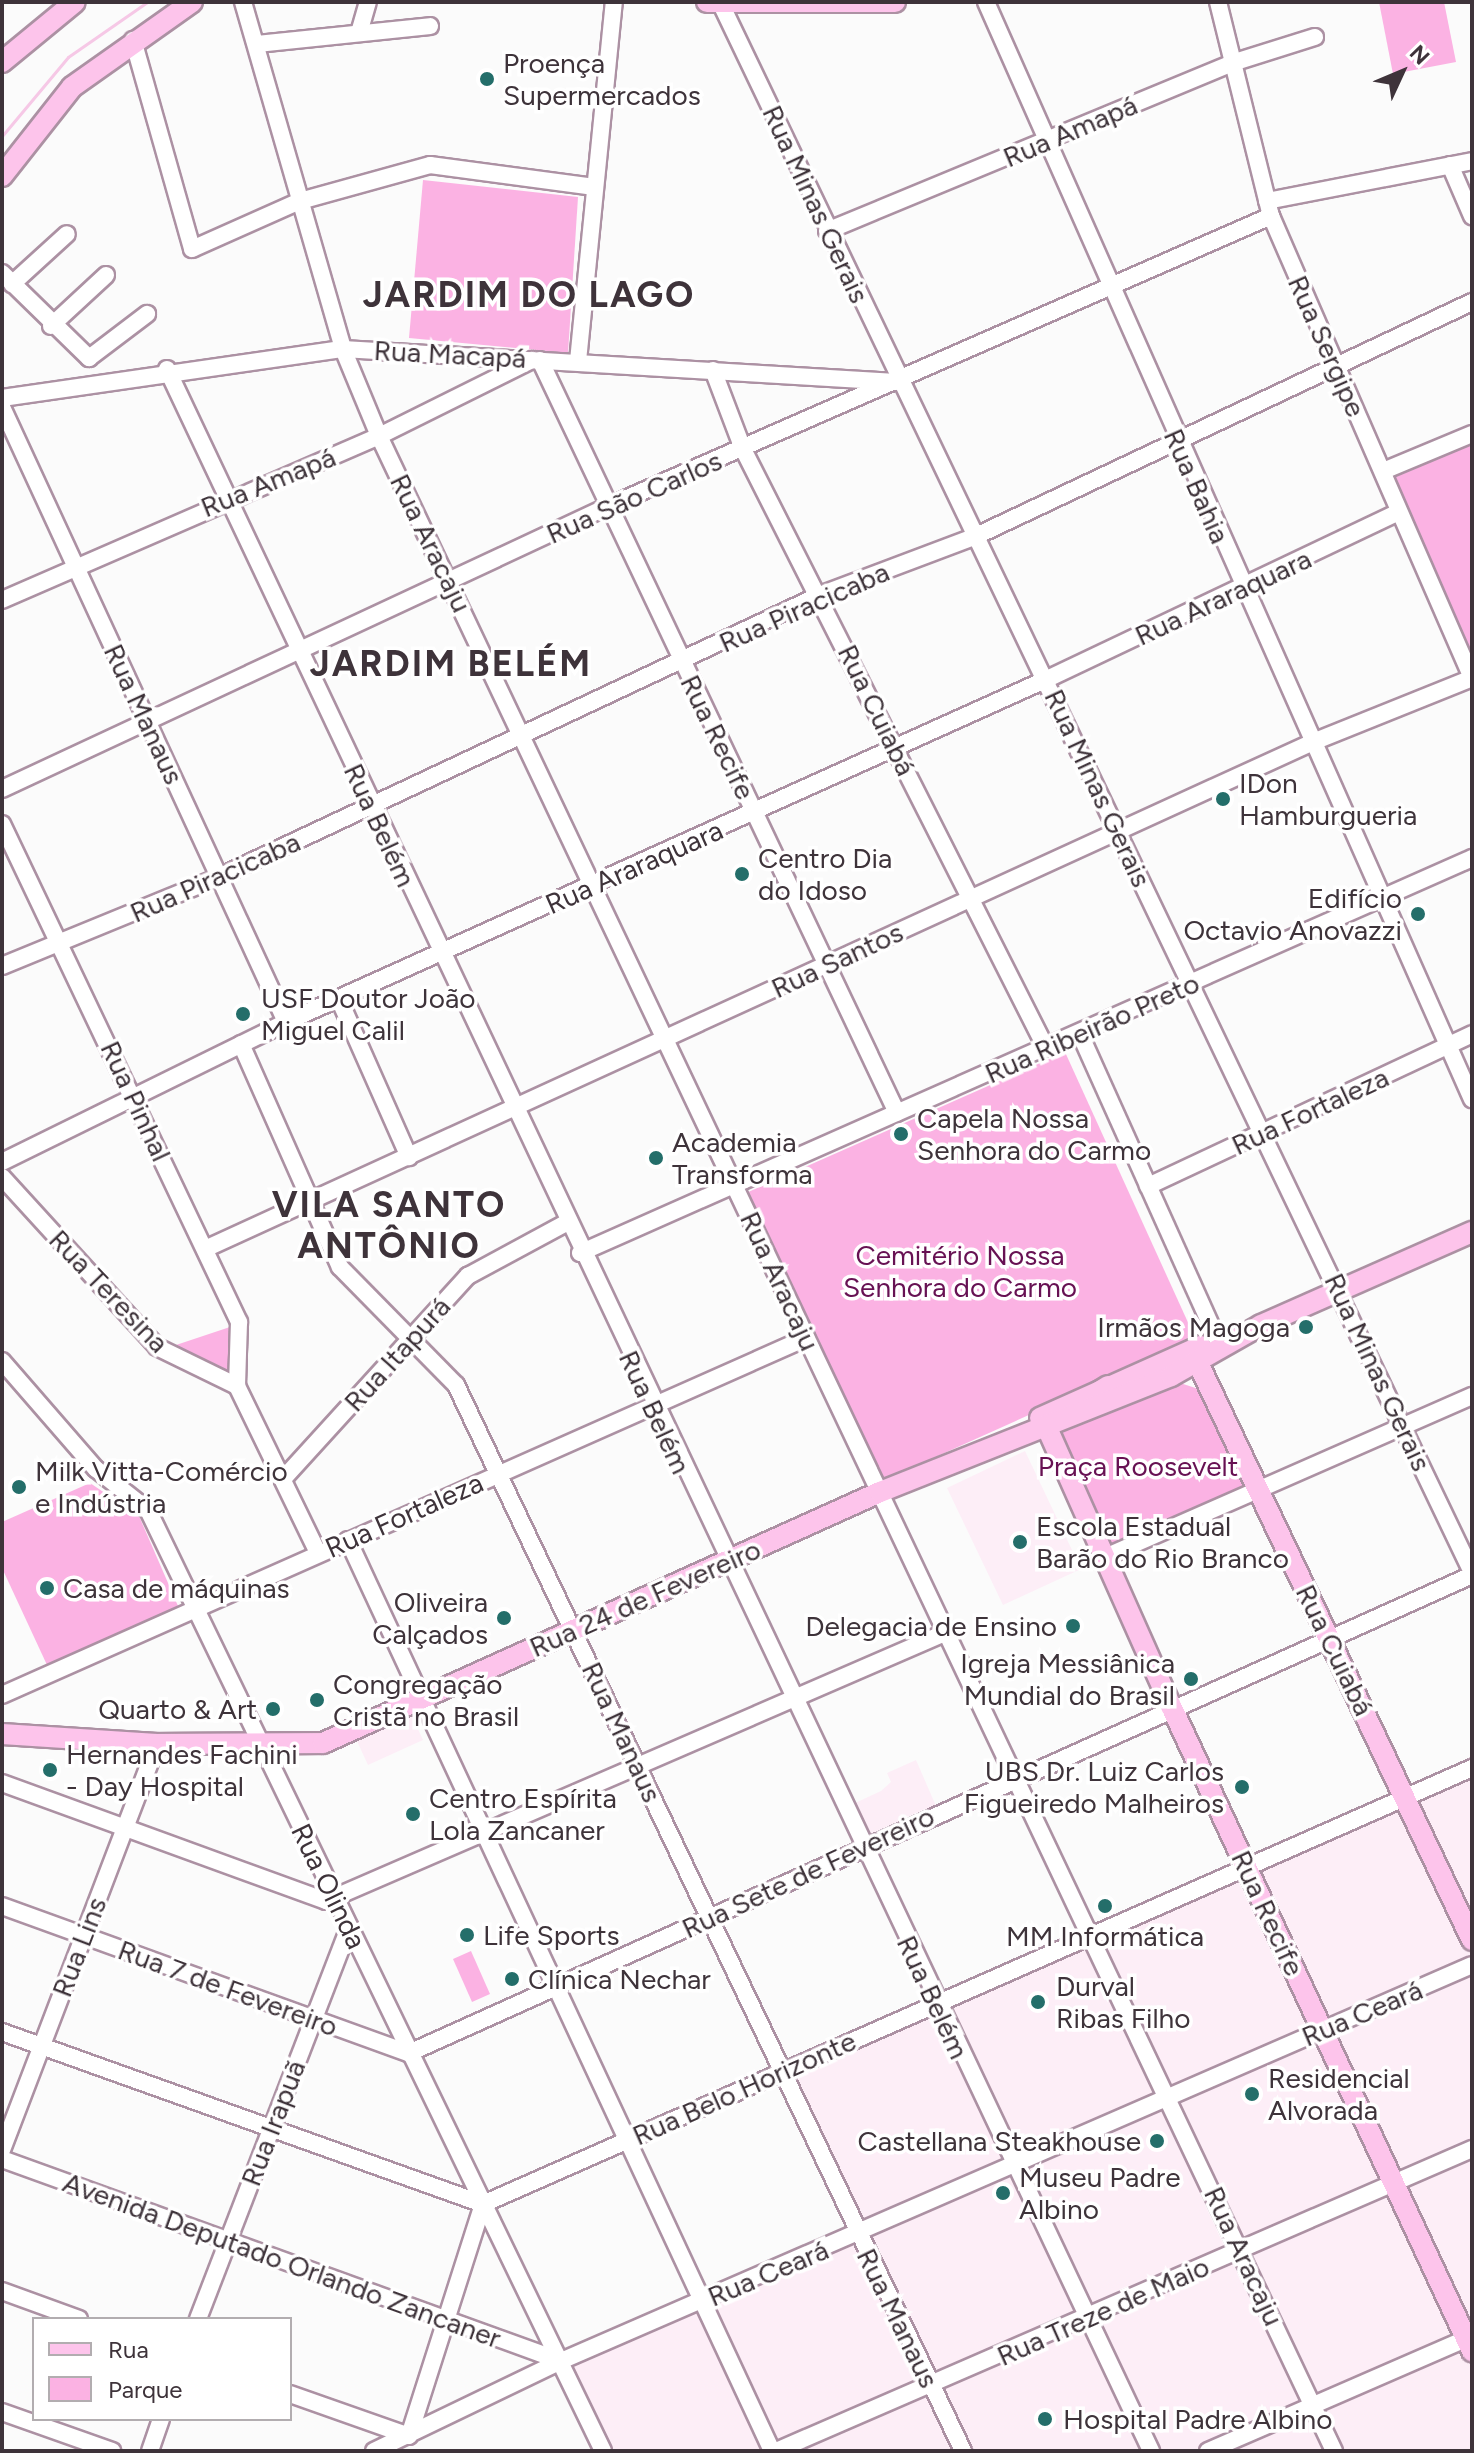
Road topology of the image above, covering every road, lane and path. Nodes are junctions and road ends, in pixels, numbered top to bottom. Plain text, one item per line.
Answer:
1 (75, 2) edge
2 (192, 2) edge
3 (243, 2) edge
4 (368, 2) edge
5 (614, 2) edge
6 (895, 2) edge
7 (986, 2) edge
8 (1218, 2) edge
9 (716, 3) edge
10 (430, 26) dead end
11 (359, 33) junction
12 (1315, 37) dead end
13 (133, 40) junction
14 (257, 44) junction
15 (2, 62) edge
16 (1232, 63) junction
17 (1046, 141) junction
18 (1472, 161) edge
19 (1450, 165) junction
20 (2, 176) edge
21 (595, 187) junction
22 (300, 201) junction
23 (1269, 208) junction
24 (1472, 216) edge
25 (827, 231) junction
26 (67, 234) dead end
27 (106, 275) dead end
28 (7, 278) edge
29 (1111, 291) junction
30 (1472, 302) edge
31 (147, 314) dead end
32 (51, 326) junction
33 (343, 349) junction
34 (536, 360) junction
35 (578, 361) junction
36 (1333, 364) junction
37 (167, 369) junction
38 (713, 370) junction
39 (901, 382) junction
40 (2, 398) edge
41 (2, 407) edge
42 (1472, 434) edge
43 (379, 436) junction
44 (1176, 441) junction
45 (743, 449) junction
46 (1383, 471) junction
47 (227, 497) junction
48 (609, 506) junction
49 (1398, 512) junction
50 (976, 536) junction
51 (76, 567) junction
52 (449, 580) junction
53 (1244, 588) junction
54 (820, 595) junction
55 (2, 600) edge
56 (299, 655) junction
57 (682, 662) junction
58 (1472, 678) edge
59 (1047, 679) junction
60 (148, 724) junction
61 (523, 734) junction
62 (1313, 742) junction
63 (895, 745) junction
64 (2, 789) edge
65 (371, 805) junction
66 (755, 813) junction
67 (2, 824) edge
68 (1118, 832) junction
69 (1472, 858) edge
70 (219, 877) junction
71 (595, 884) junction
72 (969, 897) junction
73 (1382, 899) junction
74 (62, 945) junction
75 (441, 954) junction
76 (2, 966) edge
77 (826, 969) junction
78 (1192, 984) junction
79 (339, 999) junction
80 (286, 1022) junction
81 (1080, 1034) junction
82 (1472, 1034) edge
83 (666, 1035) junction
84 (241, 1044) junction
85 (1448, 1046) junction
86 (1046, 1048) junction
87 (132, 1094) junction
88 (1472, 1099) edge
89 (514, 1110) junction
90 (897, 1113) junction
91 (1262, 1133) junction
92 (409, 1157) junction
93 (2, 1162) edge
94 (2, 1177) edge
95 (736, 1185) junction
96 (1148, 1186) junction
97 (311, 1202) junction
98 (566, 1223) junction
99 (1472, 1232) edge
100 (205, 1249) junction
101 (580, 1253) junction
102 (1339, 1290) junction
103 (806, 1338) junction
104 (411, 1340) junction
105 (1207, 1352) junction
106 (2, 1361) edge
107 (1147, 1370) junction
108 (1171, 1376) junction
109 (1209, 1384) junction
110 (237, 1386) junction
111 (1108, 1386) junction
112 (1472, 1396) edge
113 (653, 1405) junction
114 (1403, 1427) junction
115 (1048, 1430) junction
116 (999, 1442) junction
117 (501, 1472) junction
118 (283, 1479) junction
119 (1259, 1489) junction
120 (880, 1492) junction
121 (348, 1540) junction
122 (318, 1553) junction
123 (1105, 1557) junction
124 (726, 1562) junction
125 (1472, 1573) edge
126 (193, 1608) junction
127 (574, 1628) junction
128 (947, 1632) junction
129 (1329, 1639) junction
130 (2, 1695) edge
131 (422, 1698) junction
132 (795, 1701) junction
133 (1172, 1708) junction
134 (2, 1734) edge
135 (157, 1744) junction
136 (261, 1746) junction
137 (638, 1767) junction
138 (1472, 1768) edge
139 (1018, 1776) junction
140 (2, 1783) edge
141 (1407, 1797) junction
142 (125, 1828) junction
143 (484, 1834) junction
144 (863, 1845) junction
145 (1246, 1864) junction
146 (336, 1900) junction
147 (2, 1906) edge
148 (710, 1917) junction
149 (349, 1927) junction
150 (1090, 1934) junction
151 (84, 1935) junction
152 (1472, 1940) edge
153 (1472, 1965) edge
154 (554, 1987) junction
155 (937, 2005) junction
156 (313, 2019) junction
157 (1322, 2030) junction
158 (2, 2032) edge
159 (41, 2047) junction
160 (409, 2053) junction
161 (780, 2069) junction
162 (1170, 2096) junction
163 (271, 2131) junction
164 (628, 2140) junction
165 (1472, 2149) edge
166 (2, 2150) edge
167 (2, 2159) edge
168 (1012, 2165) junction
169 (1394, 2182) junction
170 (483, 2204) junction
171 (858, 2235) junction
172 (228, 2240) junction
173 (1242, 2250) junction
174 (2, 2291) edge
175 (701, 2302) junction
176 (74, 2317) edge
177 (199, 2317) edge
178 (1087, 2317) junction
179 (450, 2321) junction
180 (1470, 2342) edge
181 (526, 2349) junction
182 (561, 2361) junction
183 (539, 2372) junction
184 (931, 2385) junction
185 (292, 2395) edge
186 (1312, 2406) junction
187 (2, 2412) edge
188 (160, 2421) edge
189 (412, 2444) edge
190 (112, 2451) edge
191 (150, 2451) edge
192 (374, 2451) edge
193 (603, 2451) edge
194 (774, 2451) edge
195 (963, 2451) edge
196 (1151, 2451) edge
197 (1208, 2451) edge
198 (1334, 2451) edge

1 - 15 main road
2 - 13 main road
3 - 14 street, Rua Aracaju
4 - 11 street
5 - 21 street
6 - 9 main road
7 - 17 street, Rua Bahia
8 - 16 street, Rua Sergipe
9 - 25 street, Rua Minas Gerais
10 - 11 street
11 - 14 street
12 - 16 street, Rua Amapá
13 - 20 main road
13 - 22 street
14 - 22 street, Rua Aracaju
16 - 17 street, Rua Amapá
16 - 23 street, Rua Sergipe
17 - 25 street, Rua Amapá
17 - 29 street, Rua Bahia
18 - 19 street, Rua São Carlos
19 - 23 street, Rua São Carlos
19 - 24 street
21 - 22 street
21 - 35 street
22 - 33 street, Rua Aracaju
23 - 29 street, Rua São Carlos
23 - 36 street, Rua Sergipe
25 - 39 street, Rua Minas Gerais
26 - 28 street
27 - 32 street
28 - 32 street
29 - 39 street, Rua São Carlos
29 - 44 street, Rua Bahia
30 - 36 street, Rua Piracicaba
31 - 32 street
33 - 34 street, Rua Macapá
33 - 37 street, Rua Macapá
33 - 43 street, Rua Aracaju
34 - 35 street, Rua Macapá
34 - 43 street, Rua Amapá
34 - 48 street, Rua Recife
35 - 38 street, Rua Macapá
36 - 44 street, Rua Piracicaba
36 - 46 street, Rua Sergipe
37 - 40 street, Rua Macapá
37 - 47 street, Rua Belém
38 - 39 street, Rua Macapá
38 - 45 street, Rua Cuiabá
39 - 45 street, Rua São Carlos
39 - 50 street, Rua Minas Gerais
41 - 51 street, Rua Manaus
42 - 46 street
43 - 47 street, Rua Amapá
43 - 52 street, Rua Aracaju
44 - 50 street, Rua Piracicaba
44 - 53 street, Rua Bahia
45 - 48 street, Rua São Carlos
45 - 54 street, Rua Cuiabá
46 - 49 street, Rua Sergipe
47 - 51 street, Rua Amapá
47 - 56 street, Rua Belém
48 - 52 street, Rua São Carlos
48 - 57 street, Rua Recife
49 - 53 street, Rua Araraquara
49 - 58 street, Rua Sergipe
50 - 54 street, Rua Piracicaba
50 - 59 street, Rua Minas Gerais
51 - 55 street, Rua Amapá
51 - 60 street, Rua Manaus
52 - 56 street, Rua São Carlos
52 - 61 street, Rua Aracaju
53 - 59 street, Rua Araraquara
53 - 62 street, Rua Bahia
54 - 57 street, Rua Piracicaba
54 - 63 street, Rua Cuiabá
56 - 60 street, Rua São Carlos
56 - 65 street, Rua Belém
57 - 61 street, Rua Piracicaba
57 - 66 street, Rua Recife
58 - 62 street, Rua Santos
59 - 63 street, Rua Araraquara
59 - 68 street, Rua Minas Gerais
60 - 64 street, Rua São Carlos
60 - 70 street, Rua Manaus
61 - 65 street, Rua Piracicaba
61 - 71 street, Rua Aracaju
62 - 68 street, Rua Santos
62 - 73 street, Rua Bahia
63 - 66 street, Rua Araraquara
63 - 72 street, Rua Cuiabá
65 - 70 street, Rua Piracicaba
65 - 75 street, Rua Belém
66 - 71 street, Rua Araraquara
66 - 77 street, Rua Recife
67 - 74 street, Rua Pinhal
68 - 72 street, Rua Santos
68 - 78 street, Rua Minas Gerais
69 - 73 street, Rua Ribeirão Preto
70 - 74 street, Rua Piracicaba
70 - 80 street, Rua Manaus
71 - 75 street, Rua Araraquara
71 - 83 street, Rua Aracaju
72 - 77 street, Rua Santos
72 - 86 street, Rua Cuiabá
73 - 78 street, Rua Ribeirão Preto
73 - 85 street, Rua Bahia
74 - 76 street, Rua Piracicaba
74 - 87 street, Rua Pinhal
75 - 79 street, Rua Araraquara
75 - 89 street, Rua Belém
77 - 83 street, Rua Santos
77 - 90 street, Rua Recife
78 - 81 street, Rua Ribeirão Preto
78 - 91 street, Rua Minas Gerais
79 - 80 street, Rua Araraquara
79 - 92 street
80 - 84 street, Rua Araraquara
81 - 86 street, Rua Ribeirão Preto
81 - 96 street, Rua Cuiabá
82 - 85 street, Rua Fortaleza
83 - 89 street, Rua Santos
83 - 95 street, Rua Aracaju
84 - 87 street, Rua Araraquara
84 - 97 street, Rua Manaus
85 - 88 street, Rua Bahia
85 - 91 street, Rua Fortaleza
86 - 90 street, Rua Ribeirão Preto
87 - 93 street, Rua Araraquara
87 - 100 street, Rua Pinhal
89 - 92 street, Rua Santos
89 - 98 street, Rua Belém
90 - 95 street, Rua Ribeirão Preto
91 - 96 street, Rua Fortaleza
91 - 102 street, Rua Minas Gerais
92 - 97 street, Rua Santos
94 - 110 street, Rua Teresina
95 - 101 street, Rua Ribeirão Preto
95 - 103 street, Rua Aracaju
96 - 105 street, Rua Cuiabá
97 - 100 street, Rua Santos
97 - 104 street, Rua Manaus
98 - 101 street, Rua Belém
98 - 104 street, Rua Itapurá
99 - 102 main road, Rua 24 de Fevereiro
100 - 110 street, Rua Pinhal
101 - 113 street, Rua Belém
102 - 105 main road, Rua 24 de Fevereiro
102 - 114 street, Rua Minas Gerais
103 - 113 street, Rua Fortaleza
103 - 120 street, Rua Aracaju
104 - 117 street, Rua Manaus
104 - 118 street, Rua Itapurá
105 - 107 main road, Rua 24 de Fevereiro
105 - 108 main road, Rua 24 de Fevereiro
105 - 109 main road, Rua Cuiabá
106 - 126 street, Rua Olinda
107 - 108 main road
107 - 111 main road, Rua 24 de Fevereiro
108 - 109 main road
108 - 115 main road, Rua 24 de Fevereiro
109 - 119 main road, Rua Cuiabá
110 - 118 street
111 - 115 main road
111 - 116 main road, Rua 24 de Fevereiro
112 - 114 street
113 - 117 street, Rua Fortaleza
113 - 124 street, Rua Belém
114 - 119 street
114 - 125 street, Rua Minas Gerais
115 - 116 main road, Rua 24 de Fevereiro
115 - 123 main road, Rua Recife
116 - 120 main road, Rua 24 de Fevereiro
117 - 121 street, Rua Fortaleza
117 - 127 street, Rua Manaus
118 - 122 street
119 - 123 street
119 - 129 main road, Rua Cuiabá
120 - 124 main road, Rua 24 de Fevereiro
120 - 128 street, Rua Aracaju
121 - 122 street, Rua Fortaleza
121 - 131 street
122 - 126 street, Rua Fortaleza
123 - 133 main road, Rua Recife
124 - 127 main road, Rua 24 de Fevereiro
124 - 132 street, Rua Belém
125 - 129 street, Rua Sete de Fevereiro
126 - 130 street, Rua Fortaleza
126 - 136 street, Rua Olinda
127 - 131 main road, Rua 24 de Fevereiro
127 - 137 street, Rua Manaus
128 - 132 street
128 - 139 street, Rua Aracaju
129 - 133 street, Rua Sete de Fevereiro
129 - 141 main road, Rua Cuiabá
131 - 136 main road, Rua 24 de Fevereiro
131 - 143 street
132 - 137 street
132 - 144 street, Rua Belém
133 - 139 street, Rua Sete de Fevereiro
133 - 145 main road, Rua Recife
134 - 135 main road, Rua 24 de Fevereiro
135 - 136 main road, Rua 24 de Fevereiro
135 - 142 street, Rua Lins
136 - 146 street, Rua Olinda
137 - 143 street
137 - 148 street, Rua Manaus
138 - 141 street, Rua Belo Horizonte
139 - 144 street, Rua Sete de Fevereiro
139 - 150 street, Rua Aracaju
140 - 142 street
141 - 145 street, Rua Belo Horizonte
141 - 152 main road, Rua Cuiabá
142 - 146 street
142 - 151 street, Rua Lins
143 - 146 street
143 - 154 street
144 - 148 street, Rua Sete de Fevereiro
144 - 155 street, Rua Belém
145 - 150 street, Rua Belo Horizonte
145 - 157 main road, Rua Recife
146 - 149 street, Rua Olinda
147 - 151 street, Rua 7 de Fevereiro
148 - 154 street, Rua Sete de Fevereiro
148 - 161 street, Rua Manaus
149 - 156 street, Rua Irapuã
149 - 160 street, Rua Olinda
150 - 155 street, Rua Belo Horizonte
150 - 162 street, Rua Aracaju
151 - 156 street, Rua 7 de Fevereiro
151 - 159 street, Rua Lins
153 - 157 street, Rua Ceará
154 - 160 street, Rua Sete de Fevereiro
154 - 164 street
155 - 161 street, Rua Belo Horizonte
155 - 168 street, Rua Belém
156 - 160 street, Rua 7 de Fevereiro
156 - 163 street, Rua Irapuã
157 - 162 street, Rua Ceará
157 - 169 main road, Rua Recife
158 - 159 street
159 - 163 street
159 - 166 street, Rua Lins
160 - 170 street, Rua Olinda
161 - 164 street, Rua Belo Horizonte
161 - 171 street, Rua Manaus
162 - 168 street, Rua Ceará
162 - 173 street, Rua Aracaju
163 - 170 street
163 - 172 street, Rua Irapuã
164 - 170 street, Rua Belo Horizonte
164 - 175 street
165 - 169 street, Rua Treze de Maio
167 - 172 street, Avenida Deputado Orlando Zancaner
168 - 171 street, Rua Ceará
168 - 178 street, Rua Belém
169 - 173 street, Rua Treze de Maio
169 - 180 main road, Rua Recife
170 - 179 street
170 - 182 street, Rua Olinda
171 - 175 street, Rua Ceará
171 - 184 street, Rua Manaus
172 - 177 street, Rua Irapuã
172 - 179 street, Avenida Deputado Orlando Zancaner
173 - 178 street, Rua Treze de Maio
173 - 186 street, Rua Aracaju
174 - 176 street
175 - 182 street, Rua Ceará
175 - 194 street
178 - 184 street, Rua Treze de Maio
178 - 196 street, Rua Belém
179 - 181 street, Avenida Deputado Orlando Zancaner
179 - 189 street
180 - 186 street
181 - 182 street, Avenida Deputado Orlando Zancaner
181 - 183 street
182 - 183 street, Rua Ceará
182 - 193 street, Rua Olinda
183 - 189 street, Rua Ceará
184 - 194 street, Rua Treze de Maio
184 - 195 street, Rua Manaus
185 - 189 street
186 - 197 street
186 - 198 street, Rua Aracaju
187 - 190 street
188 - 191 street
189 - 192 street, Rua Ceará

